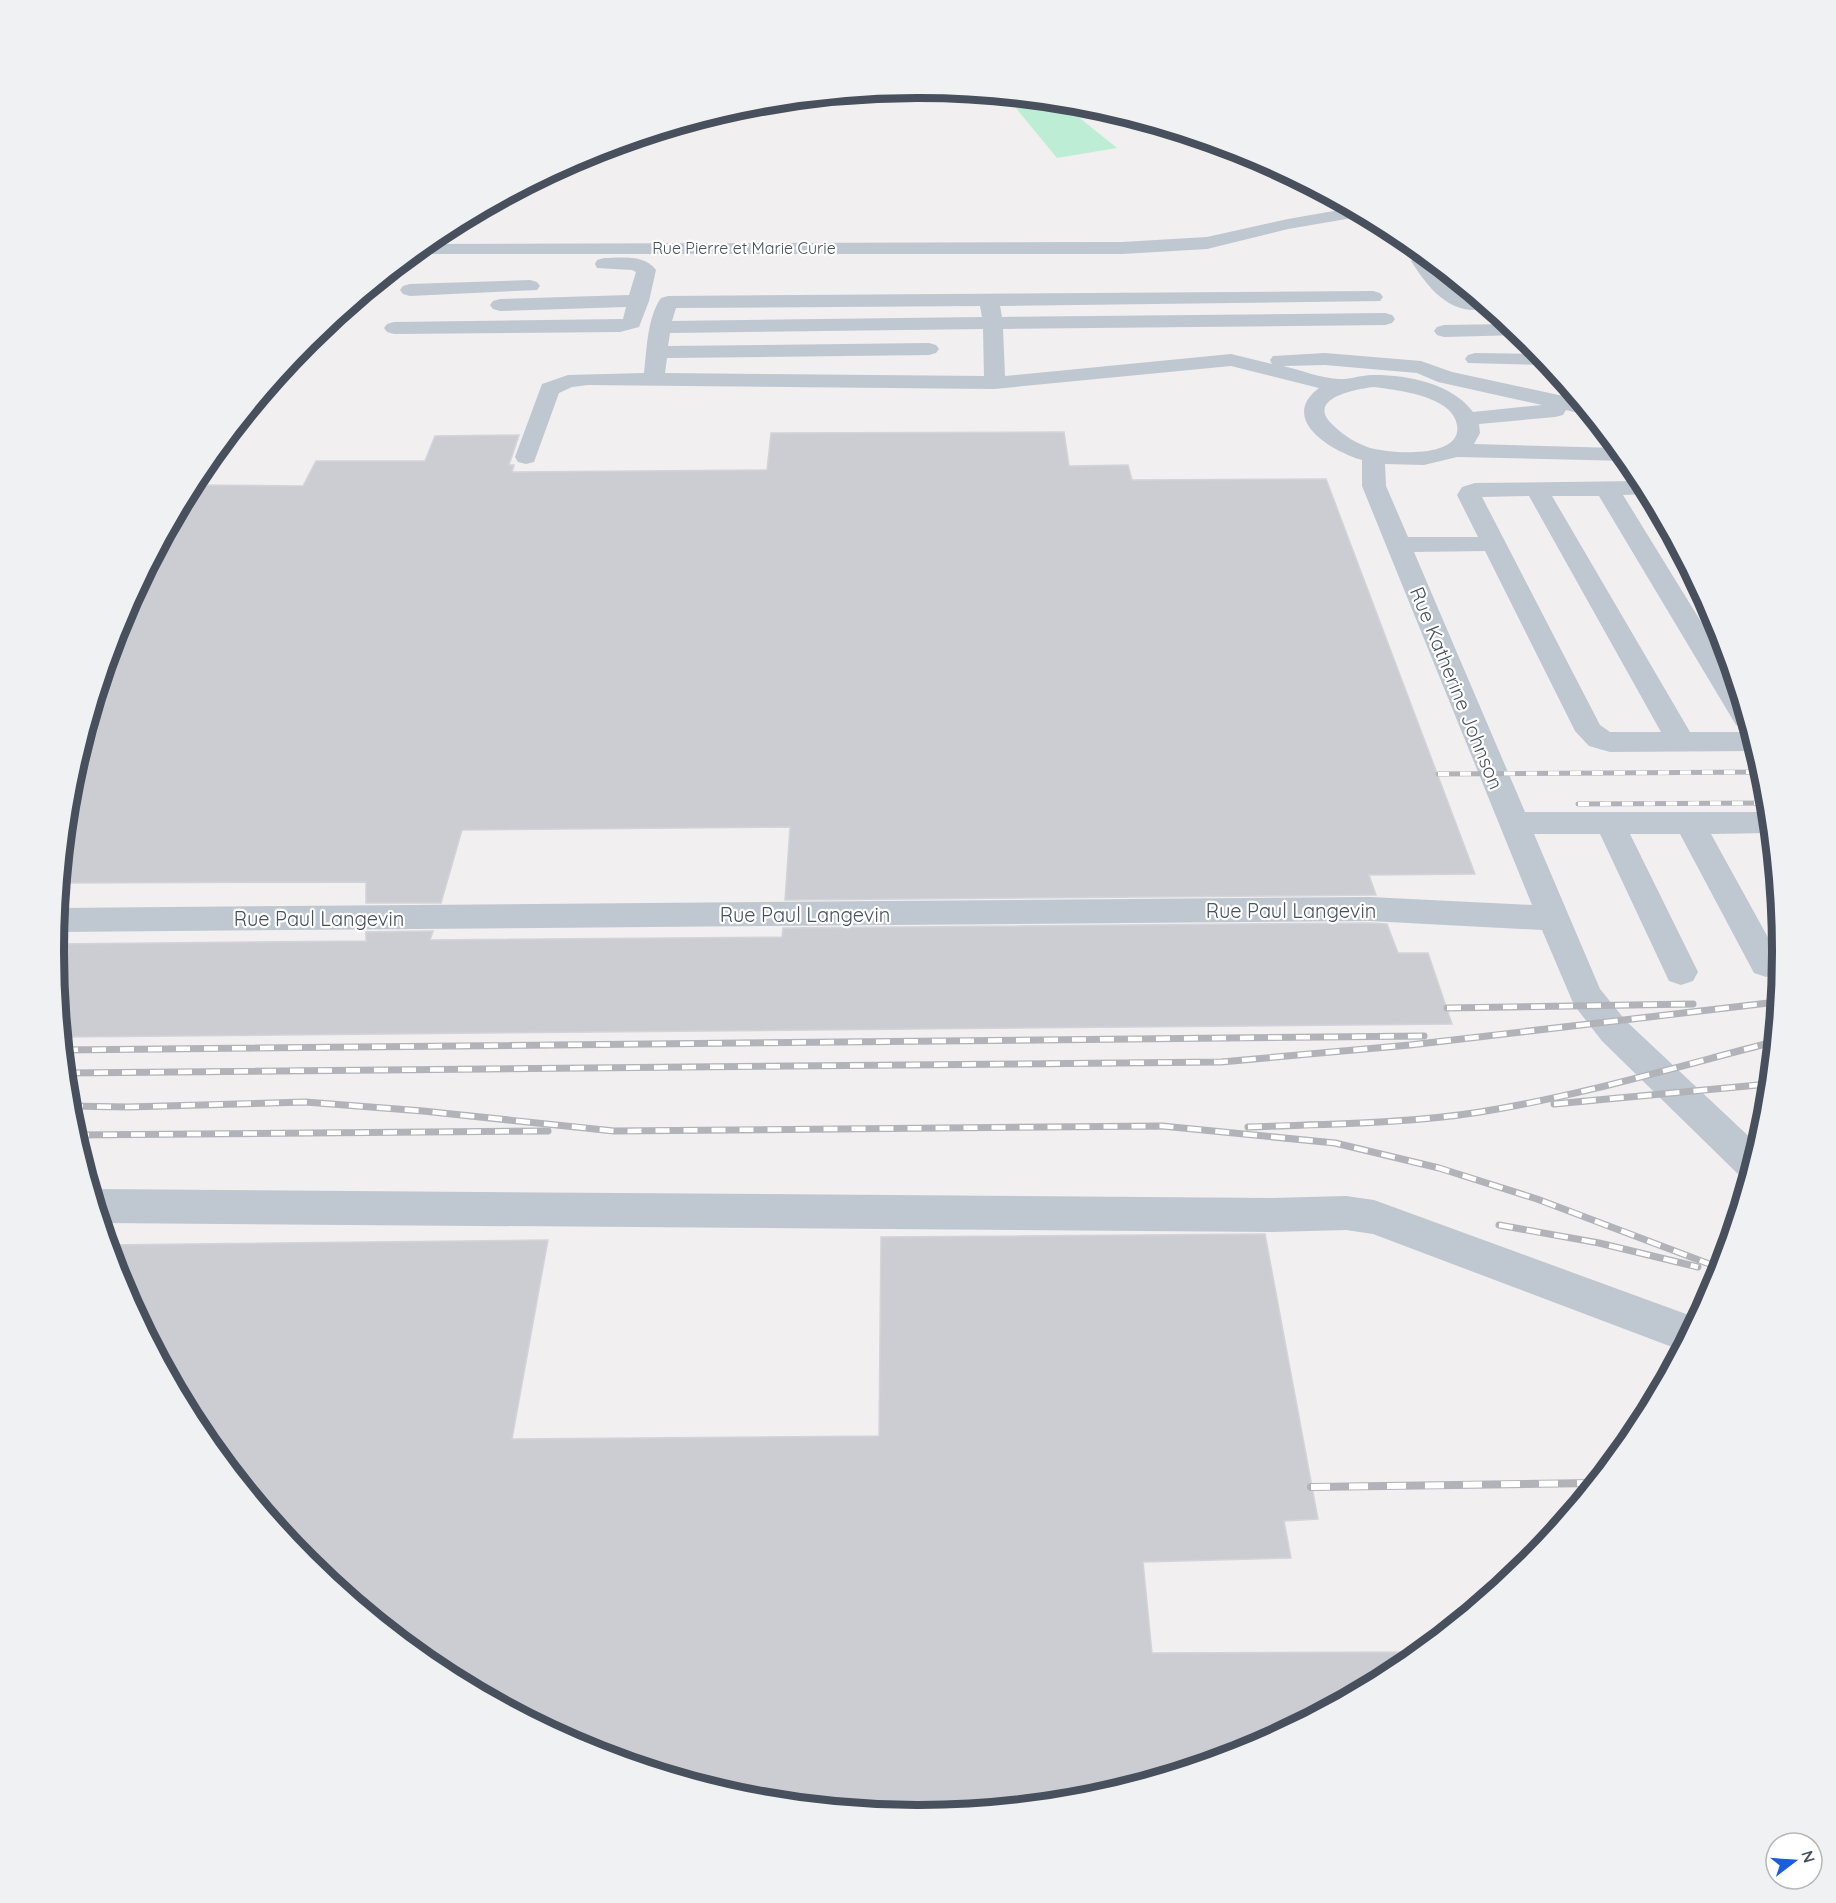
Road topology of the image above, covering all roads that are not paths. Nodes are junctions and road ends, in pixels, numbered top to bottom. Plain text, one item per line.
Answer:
1 (1349, 214) edge
2 (420, 258) edge
3 (422, 258) edge
4 (1421, 262) edge
5 (641, 292) junction
6 (1373, 297) dead end
7 (406, 299) dead end
8 (990, 299) junction
9 (1472, 302) edge
10 (1385, 319) dead end
11 (660, 327) junction
12 (394, 328) dead end
13 (1503, 330) edge
14 (1444, 331) dead end
15 (994, 335) junction
16 (1019, 345) dead end
17 (1174, 346) dead end
18 (929, 349) dead end
19 (658, 352) junction
20 (1475, 359) dead end
21 (1231, 360) junction
22 (1533, 360) edge
23 (1417, 376) junction
24 (654, 381) junction
25 (994, 383) junction
26 (1339, 387) junction
27 (1573, 405) edge
28 (1575, 408) edge
29 (1467, 419) junction
30 (1455, 450) junction
31 (1373, 455) junction
32 (1612, 455) edge
33 (526, 457) dead end
34 (1635, 488) edge
35 (1607, 489) junction
36 (1537, 490) junction
37 (1494, 544) junction
38 (1398, 545) junction
39 (1731, 693) edge
40 (1681, 742) junction
41 (1745, 742) edge
42 (1513, 823) junction
43 (1610, 823) junction
44 (1690, 823) junction
45 (1761, 823) edge
46 (1552, 918) junction
47 (65, 920) edge
48 (1766, 964) dead end
49 (1681, 972) dead end
50 (1745, 1158) edge
51 (104, 1206) edge
52 (1682, 1332) edge

1 - 3 street, Rue Pierre et Marie Curie
2 - 5 street
4 - 9 street
5 - 7 street
5 - 12 street
6 - 8 street
8 - 11 street
8 - 15 street
10 - 15 street
11 - 15 street
11 - 19 street
13 - 14 street
15 - 16 street
15 - 25 street
17 - 21 street
18 - 19 street
19 - 24 street
20 - 22 street
21 - 23 street
21 - 25 street
21 - 26 street
23 - 26 street
23 - 27 street
23 - 29 street
24 - 25 street
24 - 33 street
26 - 31 street
28 - 29 street
29 - 30 street
30 - 31 street
30 - 32 street
31 - 38 street, Rue Katherine Johnson
34 - 35 street
35 - 36 street
35 - 39 street
36 - 37 street
36 - 40 street
37 - 38 street
37 - 40 street
38 - 42 street, Rue Katherine Johnson
40 - 41 street
42 - 43 street
42 - 46 street, Rue Katherine Johnson
43 - 44 street
43 - 49 street
44 - 45 street
44 - 48 street
46 - 47 street, Rue Paul Langevin
46 - 50 street, Rue Katherine Johnson
51 - 52 street

